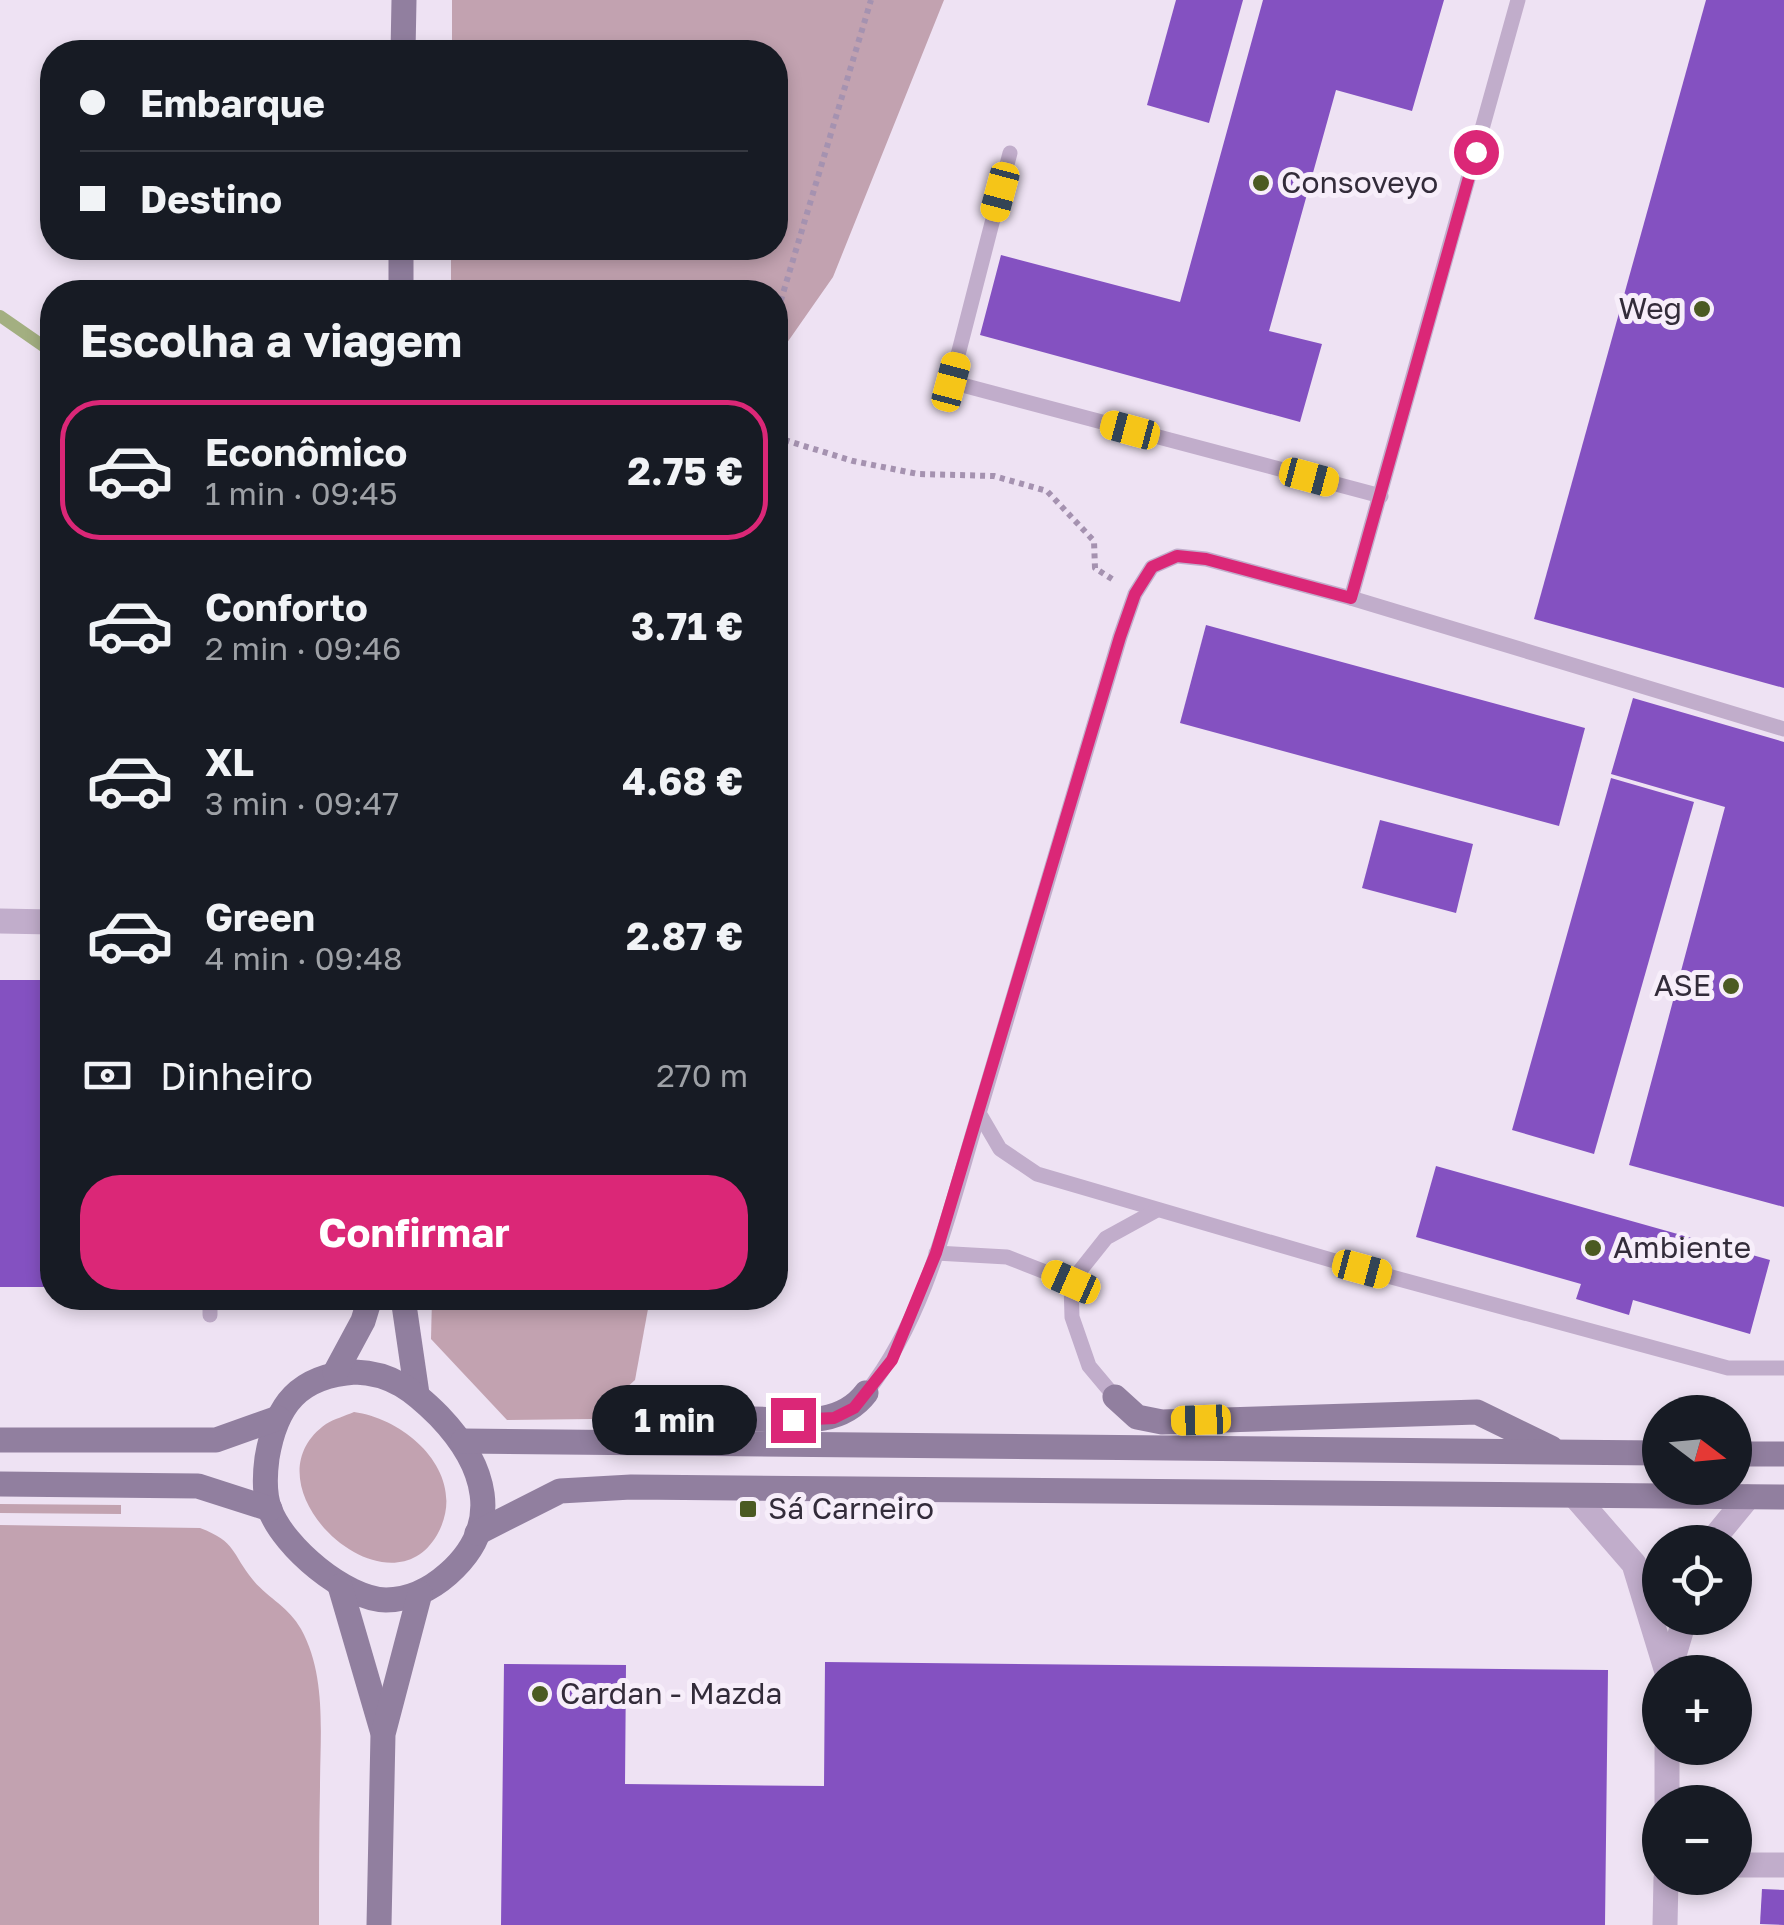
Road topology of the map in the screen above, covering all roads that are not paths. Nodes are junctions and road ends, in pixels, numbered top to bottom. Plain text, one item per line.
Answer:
1 (404, 0) edge
2 (1518, 0) edge
3 (403, 40) edge
4 (1010, 154) dead end
5 (1381, 496) junction
6 (1351, 598) junction
7 (1784, 729) edge
8 (0, 922) edge
9 (40, 922) edge
10 (978, 1113) junction
11 (1157, 1210) junction
12 (936, 1253) junction
13 (1071, 1282) junction
14 (210, 1310) edge
15 (366, 1310) edge
16 (405, 1310) edge
17 (210, 1315) dead end
18 (1784, 1368) edge
19 (335, 1373) junction
20 (866, 1392) joint
21 (417, 1394) junction
22 (1114, 1397) joint
23 (278, 1418) junction
24 (0, 1440) edge
25 (463, 1441) junction
26 (632, 1445) junction
27 (1560, 1453) junction
28 (1642, 1454) edge
29 (1752, 1454) edge
30 (1784, 1454) edge
31 (0, 1484) edge
32 (1576, 1496) junction
33 (1642, 1496) edge
34 (1752, 1497) edge
35 (1784, 1497) edge
36 (1742, 1505) edge
37 (270, 1510) junction
38 (1726, 1525) edge
39 (477, 1533) junction
40 (340, 1586) junction
41 (420, 1593) junction
42 (1663, 1655) edge
43 (383, 1734) junction
44 (1752, 1865) edge
45 (1784, 1865) edge
46 (1666, 1895) edge
47 (380, 1925) edge
48 (1666, 1925) edge

1 - 3 main road
2 - 5 lane
4 - 5 lane
5 - 6 lane
6 - 7 lane
6 - 10 lane
8 - 9 street
10 - 11 lane
10 - 12 lane
11 - 13 lane
11 - 18 lane
12 - 13 lane
12 - 20 lane
13 - 22 lane
14 - 17 lane
15 - 19 main road
16 - 21 main road
19 - 21 main road
19 - 23 main road
20 - 26 main road
21 - 25 main road
22 - 27 main road
23 - 24 main road
23 - 37 main road
25 - 26 main road
25 - 39 main road
26 - 27 main road
27 - 28 main road
29 - 30 main road
31 - 37 main road
32 - 33 main road
32 - 39 main road
32 - 42 street
34 - 35 main road
36 - 38 street
37 - 40 main road
39 - 41 main road
40 - 41 main road
40 - 43 main road
41 - 43 main road
43 - 47 main road
44 - 45 street
46 - 48 street

